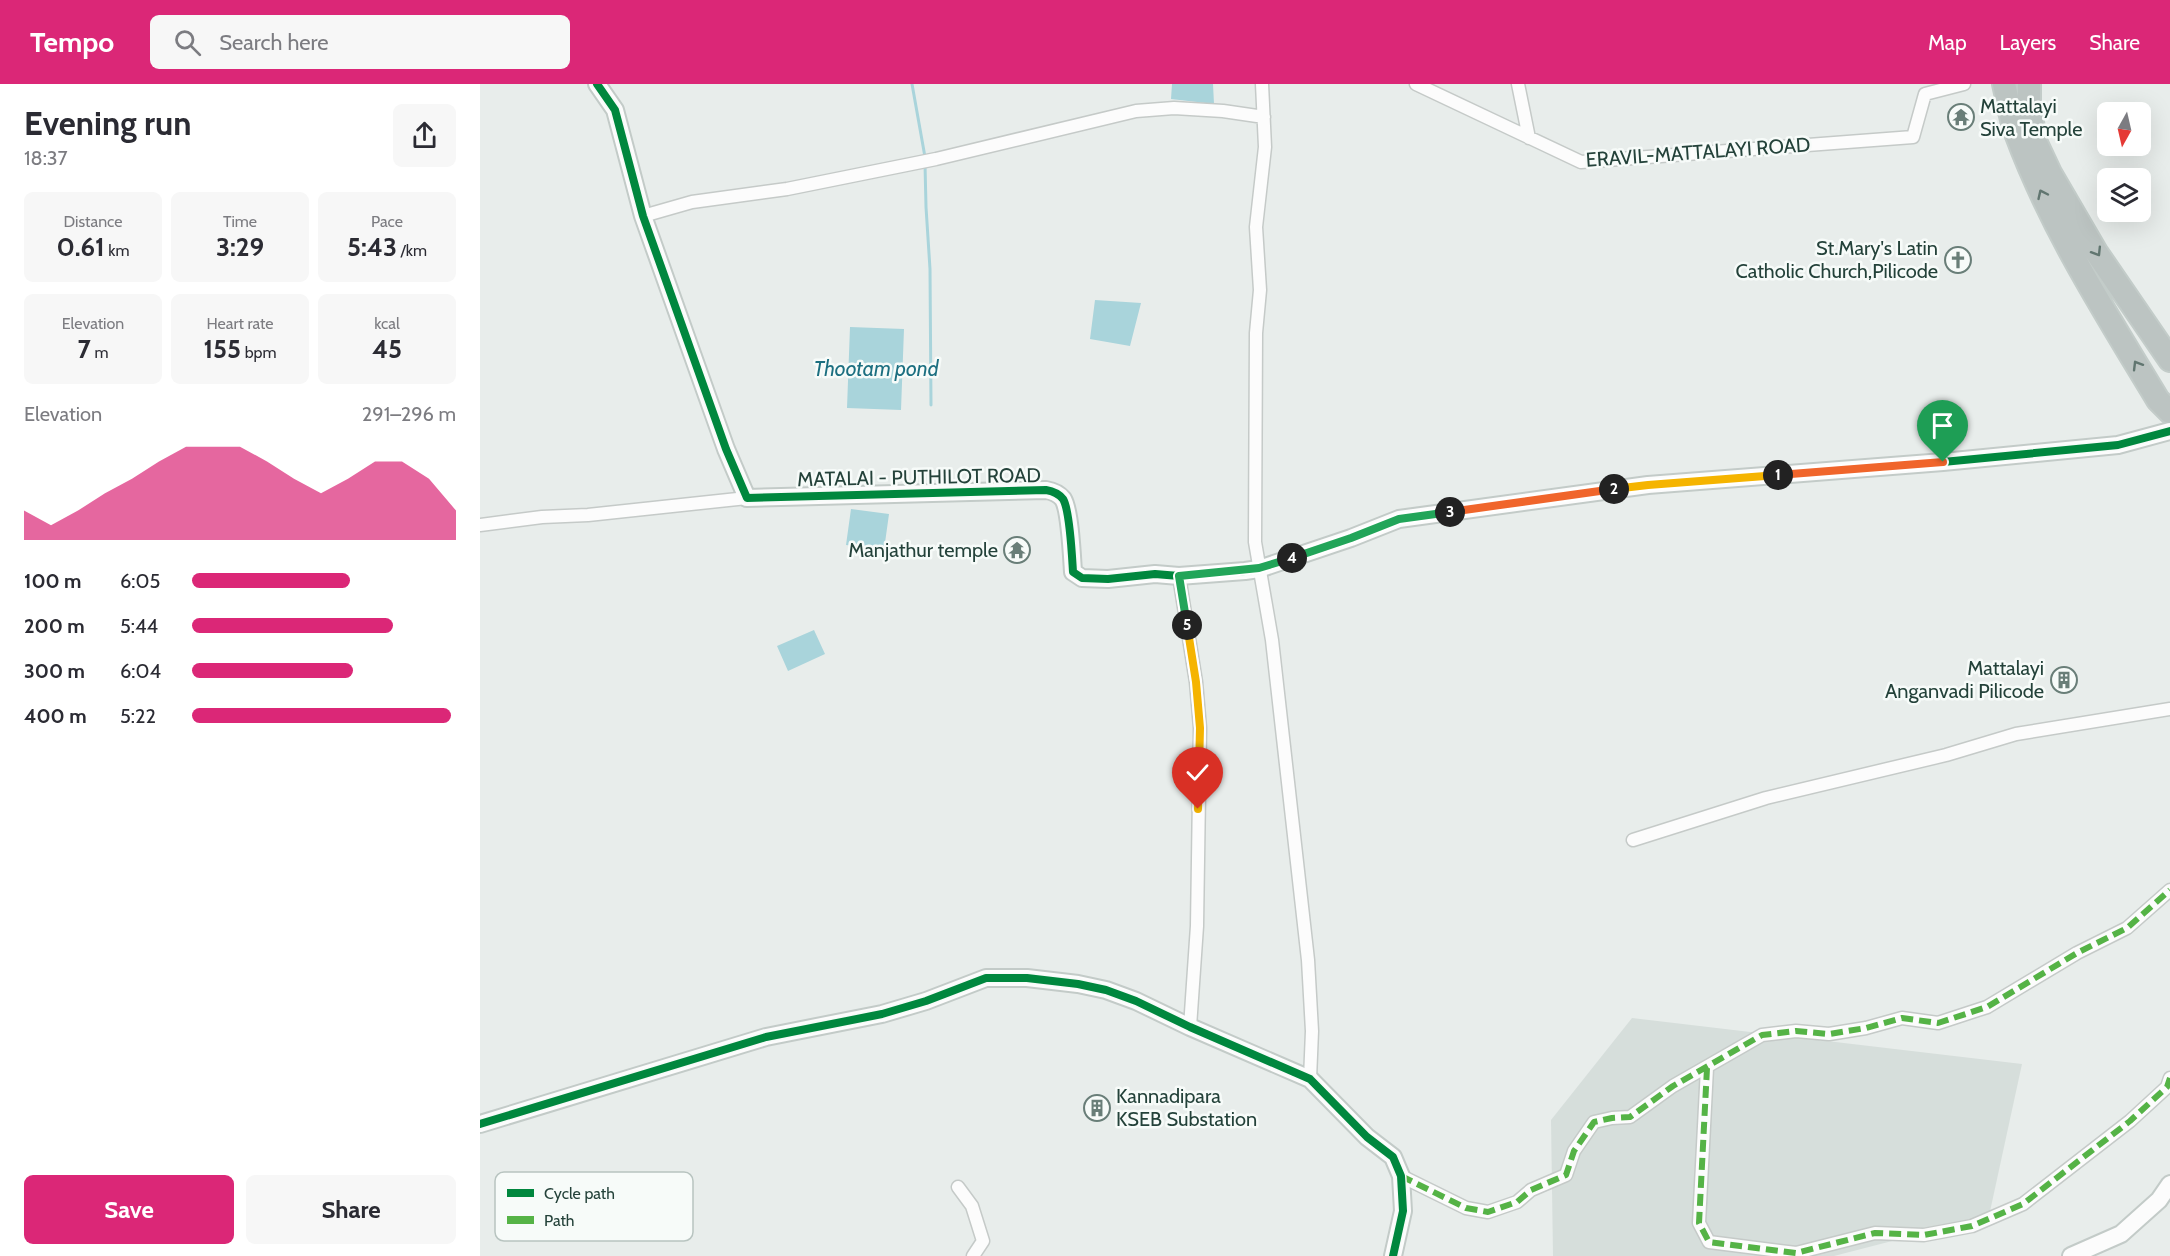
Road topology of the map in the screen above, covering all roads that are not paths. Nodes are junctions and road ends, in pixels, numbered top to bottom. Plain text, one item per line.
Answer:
1 (597, 84) edge
2 (1262, 84) edge
3 (1416, 84) edge
4 (1518, 84) edge
5 (1964, 84) edge
6 (2004, 84) edge
7 (2029, 84) edge
8 (1264, 117) junction
9 (1529, 138) junction
10 (643, 216) junction
11 (2170, 360) edge
12 (2164, 406) edge
13 (2170, 430) edge
14 (747, 498) junction
15 (480, 525) edge
16 (1259, 568) junction
17 (1179, 576) junction
18 (2170, 709) edge
19 (1633, 840) dead end
20 (2170, 890) edge
21 (1190, 1027) junction
22 (1707, 1068) junction
23 (2170, 1078) edge
24 (1310, 1079) junction
25 (480, 1124) edge
26 (1401, 1176) junction
27 (2170, 1184) edge
28 (958, 1186) dead end
29 (973, 1256) edge
30 (1394, 1256) edge
31 (2071, 1256) edge

1 - 10 street
2 - 8 street
3 - 9 street, ERAVIL-MATTALAYI ROAD
4 - 9 street
5 - 9 street, ERAVIL-MATTALAYI ROAD
12 -> 6 highway
7 -> 11 highway
8 - 10 street
8 - 16 street
10 - 14 street
12 - 13 street
13 - 16 street, MATALAI - PUTHILOT ROAD
14 - 15 street
14 - 17 street, MATALAI - PUTHILOT ROAD
16 - 17 street, MATALAI - PUTHILOT ROAD
16 - 24 street
17 - 21 street
18 - 19 street
20 - 22 street
21 - 24 street
21 - 25 street
22 - 23 street
22 - 26 street
24 - 26 street
26 - 30 street
27 - 31 street
28 - 29 street

